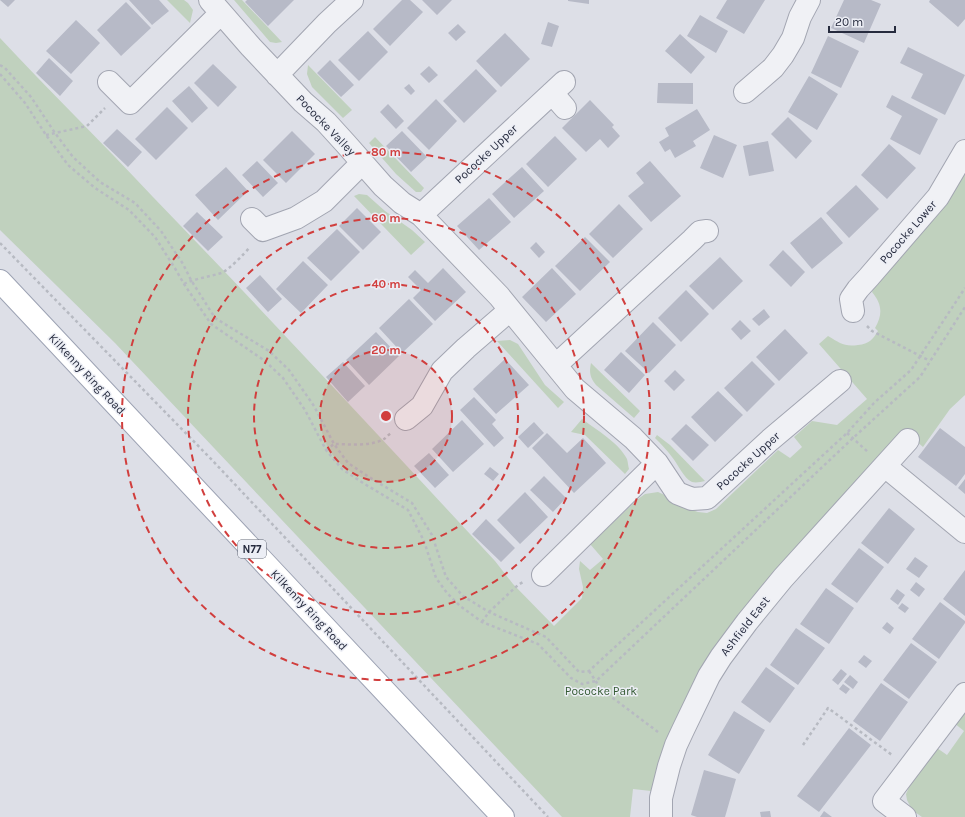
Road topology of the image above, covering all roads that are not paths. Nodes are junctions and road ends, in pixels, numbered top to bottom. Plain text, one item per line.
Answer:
1 (352, 0) edge
2 (809, 0) edge
3 (215, 7) edge
4 (277, 75) junction
5 (109, 82) dead end
6 (745, 92) dead end
7 (560, 94) dead end
8 (965, 151) edge
9 (362, 163) junction
10 (421, 215) junction
11 (252, 218) dead end
12 (693, 233) dead end
13 (0, 281) edge
14 (510, 310) junction
15 (853, 311) dead end
16 (556, 365) junction
17 (840, 381) dead end
18 (401, 424) road end
19 (908, 440) dead end
20 (877, 459) junction
21 (657, 464) junction
22 (965, 532) edge
23 (543, 575) dead end
24 (965, 694) edge
25 (503, 817) edge
26 (661, 817) edge
27 (905, 817) edge

1 - 4 street
2 - 6 street
3 - 4 street, Pococke Valley
3 - 5 street, Pococke Valley
4 - 9 street, Pococke Valley
7 - 10 street, Pococke Upper
8 - 15 street, Pococke Lower
9 - 10 street, Pococke Upper
9 - 11 street, Pococke Valley
10 - 14 street, Pococke Upper
12 - 16 street
13 - 25 main road, Kilkenny Ring Road / N77
14 - 16 street, Pococke Upper
14 - 18 street
16 - 21 street, Pococke Upper
17 - 21 street, Pococke Upper
19 - 20 street, Ashfield East
20 - 22 street
20 - 26 street, Ashfield East
21 - 23 street
24 - 27 street

